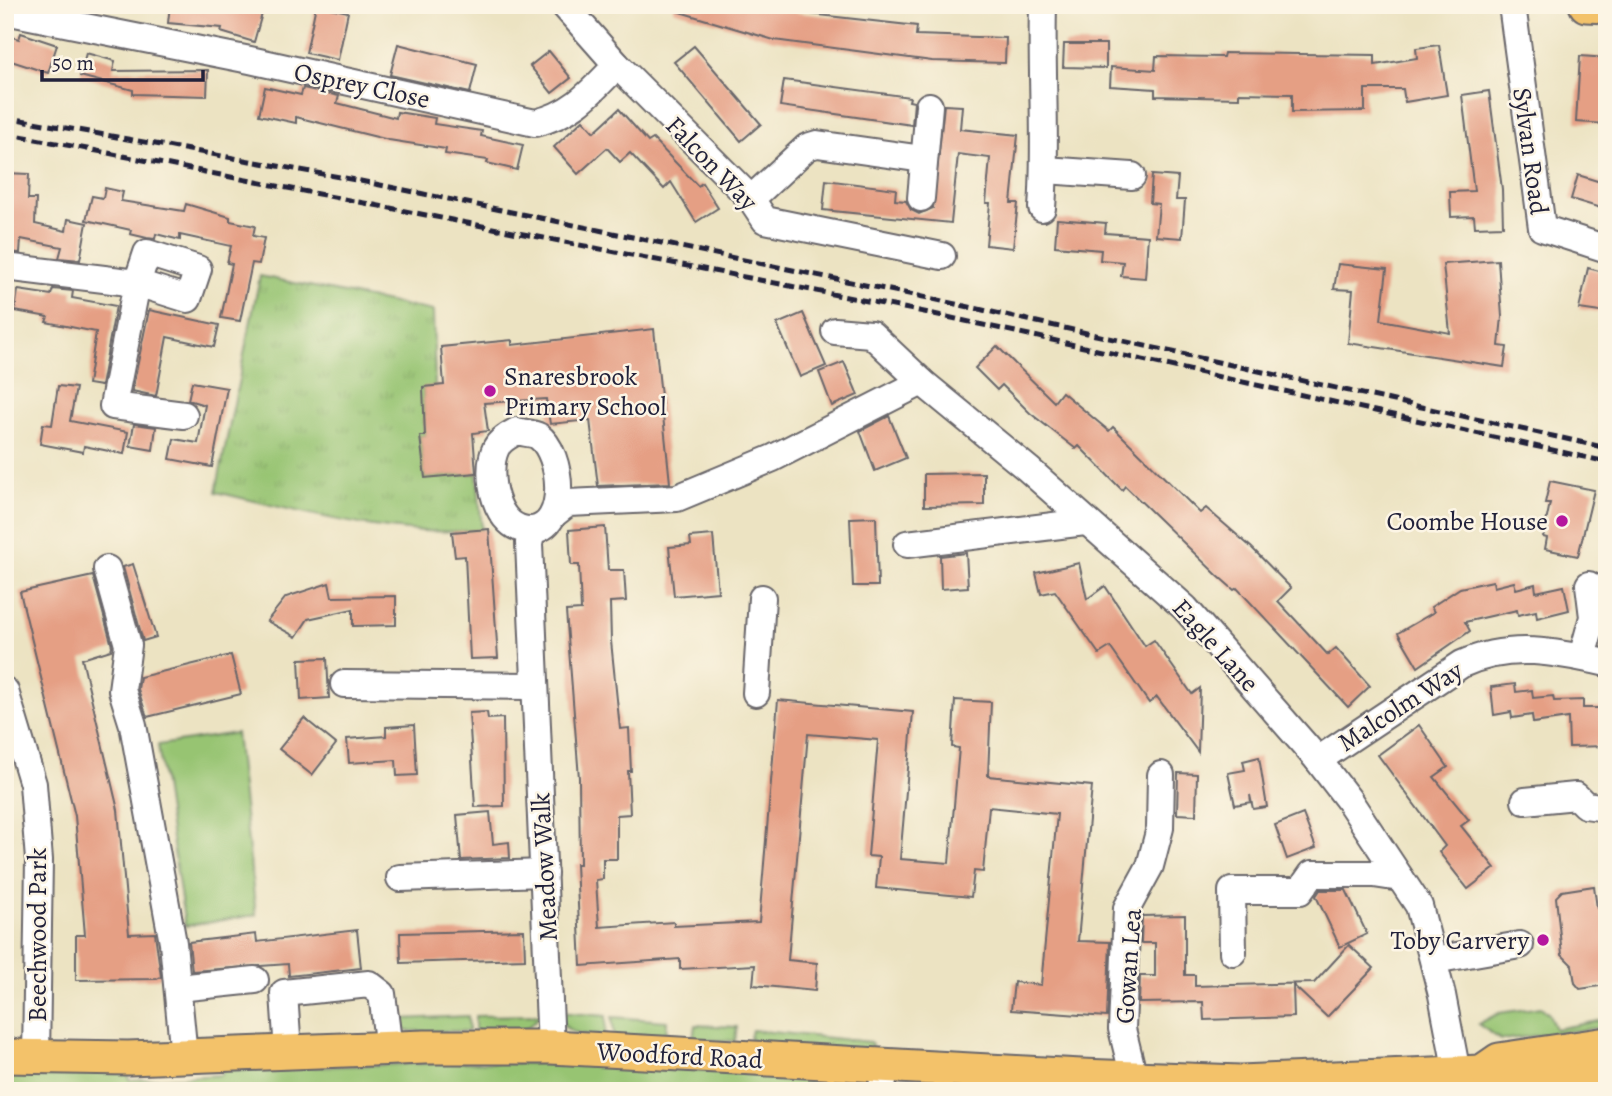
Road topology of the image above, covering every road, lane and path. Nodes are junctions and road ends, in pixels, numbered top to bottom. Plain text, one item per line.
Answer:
1 (564, 5) edge
2 (1043, 5) edge
3 (1512, 5) edge
4 (1586, 5) edge
5 (1607, 6) edge
6 (5, 11) edge
7 (617, 65) junction
8 (929, 106) dead end
9 (923, 159) junction
10 (1045, 170) junction
11 (1132, 176) dead end
12 (921, 198) dead end
13 (751, 199) junction
14 (1042, 208) dead end
15 (1607, 249) edge
16 (942, 256) dead end
17 (5, 267) edge
18 (835, 331) dead end
19 (922, 382) junction
20 (184, 415) dead end
21 (561, 509) junction
22 (1085, 522) junction
23 (530, 537) junction
24 (907, 544) dead end
25 (107, 569) dead end
26 (1589, 585) dead end
27 (762, 598) dead end
28 (1594, 660) edge
29 (344, 684) dead end
30 (536, 686) junction
31 (5, 691) edge
32 (756, 693) dead end
33 (1318, 760) junction
34 (1161, 775) dead end
35 (1525, 801) dead end
36 (1607, 808) edge
37 (544, 873) junction
38 (400, 878) dead end
39 (1400, 878) junction
40 (1520, 945) dead end
41 (1233, 952) dead end
42 (1434, 960) junction
43 (255, 980) dead end
44 (178, 988) junction
45 (551, 1047) junction
46 (389, 1048) junction
47 (288, 1052) junction
48 (184, 1056) junction
49 (21, 1057) edge
50 (1593, 1062) edge
51 (1469, 1072) junction
52 (883, 1078) edge
53 (1133, 1078) junction
54 (1320, 1085) edge
55 (1240, 1086) edge

1 - 7 street, Falcon Way
2 - 10 street
3 - 15 street, Sylvan Road
4 - 5 main road
6 - 7 street, Osprey Close
7 - 13 street, Falcon Way
8 - 9 street
9 - 12 street
9 - 13 street
10 - 11 street
10 - 14 street
13 - 16 street, Falcon Way
17 - 20 street
18 - 19 street, Eagle Lane
19 - 21 street
19 - 22 street, Eagle Lane
21 - 23 street
21 - 23 street
22 - 24 street
22 - 33 street, Eagle Lane
23 - 30 street, Meadow Walk
25 - 44 street
26 - 28 street
27 - 32 street
28 - 33 street, Malcolm Way
29 - 30 street
30 - 37 street, Meadow Walk
31 - 49 street, Beechwood Park
33 - 39 street, Eagle Lane
34 - 53 street, Gowan Lea
35 - 36 street
37 - 38 street
37 - 45 street, Meadow Walk
39 - 41 street
39 - 42 street, Eagle Lane
40 - 42 street
42 - 51 street, Eagle Lane
43 - 44 street
44 - 48 street
45 - 46 main road, Woodford Road
45 - 52 main road, Woodford Road
46 - 47 main road, Woodford Road
46 - 47 street
47 - 48 main road, Woodford Road
48 - 49 main road, Woodford Road
50 - 51 main road, Woodford Road
51 - 54 main road, Woodford Road
52 - 53 main road, Woodford Road
53 - 55 main road, Woodford Road
54 - 55 main road, Woodford Road

